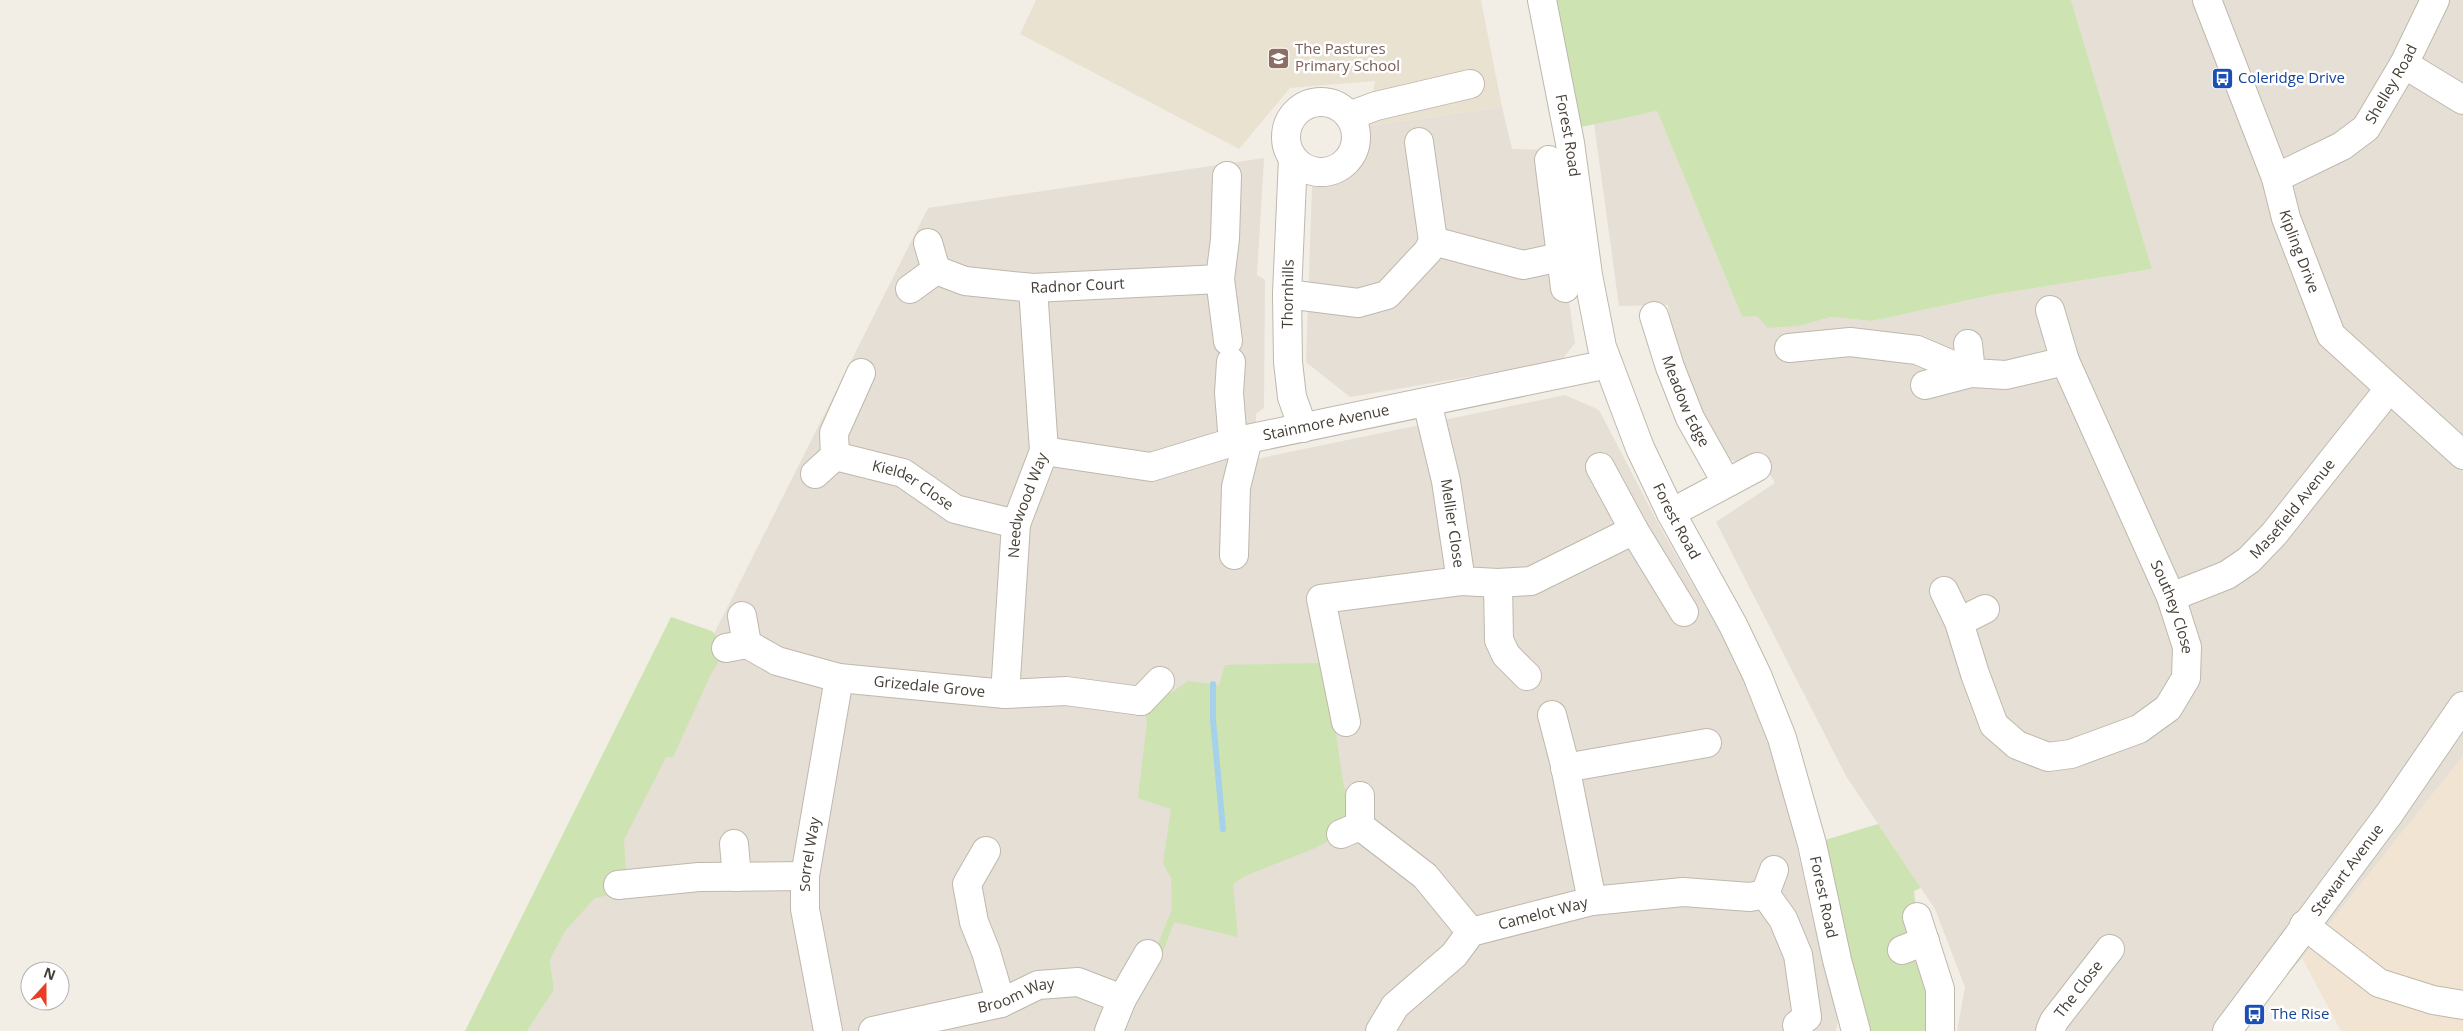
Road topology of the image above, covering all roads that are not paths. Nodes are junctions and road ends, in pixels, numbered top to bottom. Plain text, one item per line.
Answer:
1 (1542, 0) edge
2 (2207, 0) edge
3 (2435, 0) edge
4 (2404, 64) junction
5 (1470, 84) dead end
6 (2463, 100) edge
7 (1349, 116) junction
8 (1419, 142) dead end
9 (1293, 158) junction
10 (1549, 160) dead end
11 (1227, 176) dead end
12 (2276, 178) junction
13 (1432, 241) junction
14 (928, 243) dead end
15 (1560, 257) junction
16 (936, 270) junction
17 (1220, 280) junction
18 (1034, 288) junction
19 (1565, 288) dead end
20 (910, 289) dead end
21 (1288, 294) junction
22 (2050, 310) dead end
23 (1654, 316) dead end
24 (1968, 344) dead end
25 (1789, 348) dead end
26 (2065, 360) junction
27 (1608, 364) junction
28 (861, 373) dead end
29 (1971, 373) junction
30 (1925, 385) dead end
31 (2389, 390) junction
32 (1427, 402) junction
33 (1304, 428) junction
34 (1240, 440) junction
35 (1044, 452) junction
36 (2463, 455) edge
37 (835, 456) junction
38 (1600, 467) dead end
39 (1757, 467) dead end
40 (815, 474) dead end
41 (1726, 482) junction
42 (1671, 513) junction
43 (1016, 524) junction
44 (1634, 530) junction
45 (1234, 555) dead end
46 (1461, 580) junction
47 (1498, 583) junction
48 (1944, 592) dead end
49 (2171, 597) junction
50 (1985, 609) dead end
51 (1684, 612) dead end
52 (742, 616) dead end
53 (1959, 622) junction
54 (1527, 676) dead end
55 (839, 678) junction
56 (1160, 681) dead end
57 (1005, 694) junction
58 (2463, 706) edge
59 (1552, 716) dead end
60 (1346, 722) dead end
61 (1707, 743) dead end
62 (1564, 764) junction
63 (1360, 796) dead end
64 (734, 844) dead end
65 (986, 851) dead end
66 (805, 876) junction
67 (737, 877) junction
68 (618, 885) dead end
69 (1592, 901) junction
70 (2304, 925) junction
71 (1471, 932) junction
72 (1914, 936) dead end
73 (2110, 949) dead end
74 (1148, 954) dead end
75 (1122, 999) junction
76 (1001, 1003) junction
77 (2463, 1005) edge
78 (1797, 1024) dead end
79 (828, 1031) edge
80 (873, 1031) edge
81 (1108, 1031) edge
82 (1380, 1031) edge
83 (1856, 1031) edge
84 (1940, 1031) edge
85 (2050, 1031) edge
86 (2227, 1031) edge

1 - 27 street, Forest Road
2 - 12 street, Kipling Drive
3 - 4 street, Shelley Road
4 - 6 street
4 - 12 street, Shelley Road
5 - 7 street
7 - 9 street
7 - 9 street, Thornhills
8 - 13 street
9 - 21 street, Thornhills
10 - 15 street
11 - 17 street
12 - 31 street, Kipling Drive
13 - 15 street
13 - 21 street
14 - 16 street
15 - 19 street
16 - 18 street, Radnor Court
16 - 20 street
17 - 18 street, Radnor Court
17 - 34 street
18 - 35 street, Needwood Way
21 - 33 street, Thornhills
22 - 26 street, Southey Close
23 - 41 street, Meadow Edge
24 - 29 street
25 - 29 street
26 - 29 street
26 - 49 street, Southey Close
27 - 32 street, Stainmore Avenue
27 - 42 street, Forest Road
28 - 37 street
29 - 30 street
31 - 36 street, Kipling Drive
31 - 49 street, Masefield Avenue
32 - 33 street, Stainmore Avenue
32 - 46 street, Mellier Close
33 - 34 street, Stainmore Avenue
34 - 35 street, Stainmore Avenue
34 - 45 street
35 - 43 street, Needwood Way
37 - 40 street
37 - 43 street, Kielder Close
38 - 44 street
39 - 41 street
41 - 42 street
42 - 83 street, Forest Road
43 - 57 street, Needwood Way
44 - 47 street, Mellier Close
44 - 51 street
46 - 47 street, Mellier Close
46 - 60 street
47 - 54 street
48 - 53 street, Southey Close
49 - 53 street, Southey Close
50 - 53 street
52 - 55 street, Grizedale Grove
55 - 57 street, Grizedale Grove
55 - 66 street, Sorrel Way
56 - 57 street, Grizedale Grove
58 - 70 street, Stewart Avenue
59 - 62 street
61 - 62 street
62 - 69 street
63 - 71 street
64 - 67 street
65 - 76 street
66 - 67 street
66 - 79 street, Sorrel Way
67 - 68 street
69 - 71 street, Camelot Way
69 - 78 street, Camelot Way
70 - 77 street
70 - 86 street, Stewart Avenue
71 - 82 street
72 - 84 street
73 - 85 street, The Close
74 - 75 street
75 - 76 street, Broom Way
75 - 81 street
76 - 80 street, Broom Way

